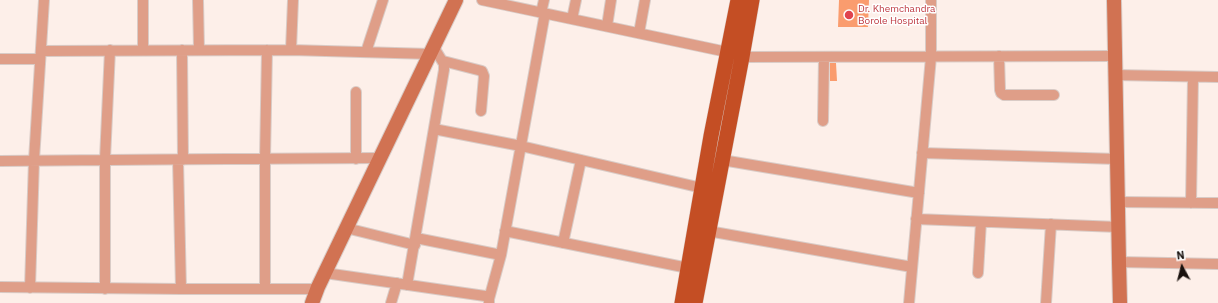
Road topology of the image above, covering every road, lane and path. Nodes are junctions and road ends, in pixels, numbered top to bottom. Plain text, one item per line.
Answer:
1 (44, 0) edge
2 (144, 0) edge
3 (198, 0) edge
4 (293, 0) edge
5 (383, 0) edge
6 (456, 0) edge
7 (482, 0) edge
8 (544, 0) edge
9 (576, 0) edge
10 (611, 0) edge
11 (645, 0) edge
12 (738, 0) edge
13 (752, 0) edge
14 (932, 0) edge
15 (1114, 0) edge
16 (543, 13) junction
17 (572, 19) junction
18 (607, 26) junction
19 (639, 33) junction
20 (110, 50) junction
21 (143, 50) junction
22 (182, 50) junction
23 (199, 50) junction
24 (267, 50) junction
25 (291, 50) junction
26 (431, 50) junction
27 (366, 52) junction
28 (727, 52) junction
29 (41, 55) junction
30 (999, 56) junction
31 (1115, 56) junction
32 (742, 57) junction
33 (824, 57) junction
34 (931, 57) junction
35 (0, 59) edge
36 (442, 62) junction
37 (1115, 75) junction
38 (1193, 77) junction
39 (1218, 77) edge
40 (356, 92) dead end
41 (1054, 95) dead end
42 (481, 111) dead end
43 (823, 121) dead end
44 (434, 129) junction
45 (521, 146) junction
46 (922, 153) junction
47 (379, 158) junction
48 (105, 159) junction
49 (265, 159) junction
50 (356, 159) junction
51 (1110, 159) junction
52 (34, 160) junction
53 (180, 160) junction
54 (581, 160) junction
55 (722, 160) junction
56 (0, 161) edge
57 (702, 188) junction
58 (919, 193) junction
59 (1118, 202) junction
60 (1191, 203) junction
61 (1218, 203) edge
62 (916, 219) junction
63 (981, 222) junction
64 (1051, 224) junction
65 (1112, 227) junction
66 (346, 228) junction
67 (505, 231) junction
68 (708, 231) junction
69 (415, 242) junction
70 (563, 243) junction
71 (501, 255) junction
72 (1119, 262) junction
73 (1218, 264) edge
74 (912, 267) junction
75 (688, 268) junction
76 (324, 273) junction
77 (978, 273) dead end
78 (397, 284) junction
79 (407, 285) junction
80 (0, 288) edge
81 (30, 288) junction
82 (106, 289) junction
83 (265, 289) junction
84 (317, 289) junction
85 (181, 290) junction
86 (489, 301) edge
87 (312, 303) edge
88 (392, 303) edge
89 (682, 303) edge
90 (695, 303) edge
91 (909, 303) edge
92 (1046, 303) edge
93 (1120, 303) edge

1 - 29 street
2 - 21 street
3 - 23 street
4 - 25 street
5 - 27 street
6 - 26 street
7 - 16 street
8 - 16 street
9 - 17 street
10 - 18 street
11 - 19 street
12 - 28 main road
13 - 32 main road
14 - 34 street
15 - 31 street
16 - 17 street
16 - 45 street
17 - 18 street
18 - 19 street
19 - 28 street
20 - 21 street
20 - 29 street
20 - 48 street
21 - 22 street
22 - 23 street
22 - 53 street
23 - 24 street
24 - 25 street
24 - 49 street
25 - 27 street
26 - 27 street
26 - 36 street
26 - 47 street
28 - 57 main road
29 - 35 street
29 - 52 street
30 - 31 street
30 - 34 street
30 - 41 street
31 - 37 street
32 - 33 street
32 - 55 main road
33 - 34 street
33 - 43 street
34 - 46 street
36 - 42 street
36 - 44 street
37 - 38 street
37 - 51 street
38 - 39 street
38 - 60 street
40 - 50 street
44 - 45 street
44 - 69 street
45 - 54 street
45 - 67 street
46 - 51 street
46 - 58 street
47 - 50 street
47 - 66 street
48 - 52 street
48 - 53 street
48 - 82 street
49 - 50 street
49 - 53 street
49 - 83 street
51 - 59 street
52 - 56 street
52 - 81 street
53 - 85 street
54 - 57 street
54 - 70 street
55 - 58 street
55 - 68 main road
57 - 75 main road
58 - 62 street
59 - 60 street
59 - 65 street
60 - 61 street
62 - 63 street
62 - 74 street
63 - 64 street
63 - 77 street
64 - 65 street
64 - 92 street
65 - 72 street
66 - 69 street
66 - 76 street
67 - 70 street
67 - 71 street
68 - 74 street
68 - 90 main road
69 - 71 street
69 - 79 street
70 - 75 street
71 - 86 street
72 - 73 street
72 - 93 street
74 - 91 street
75 - 89 main road
76 - 78 street
76 - 84 street
78 - 79 street
78 - 88 street
79 - 86 street
80 - 81 street
81 - 82 street
82 - 85 street
83 - 84 street
83 - 85 street
84 - 87 street

